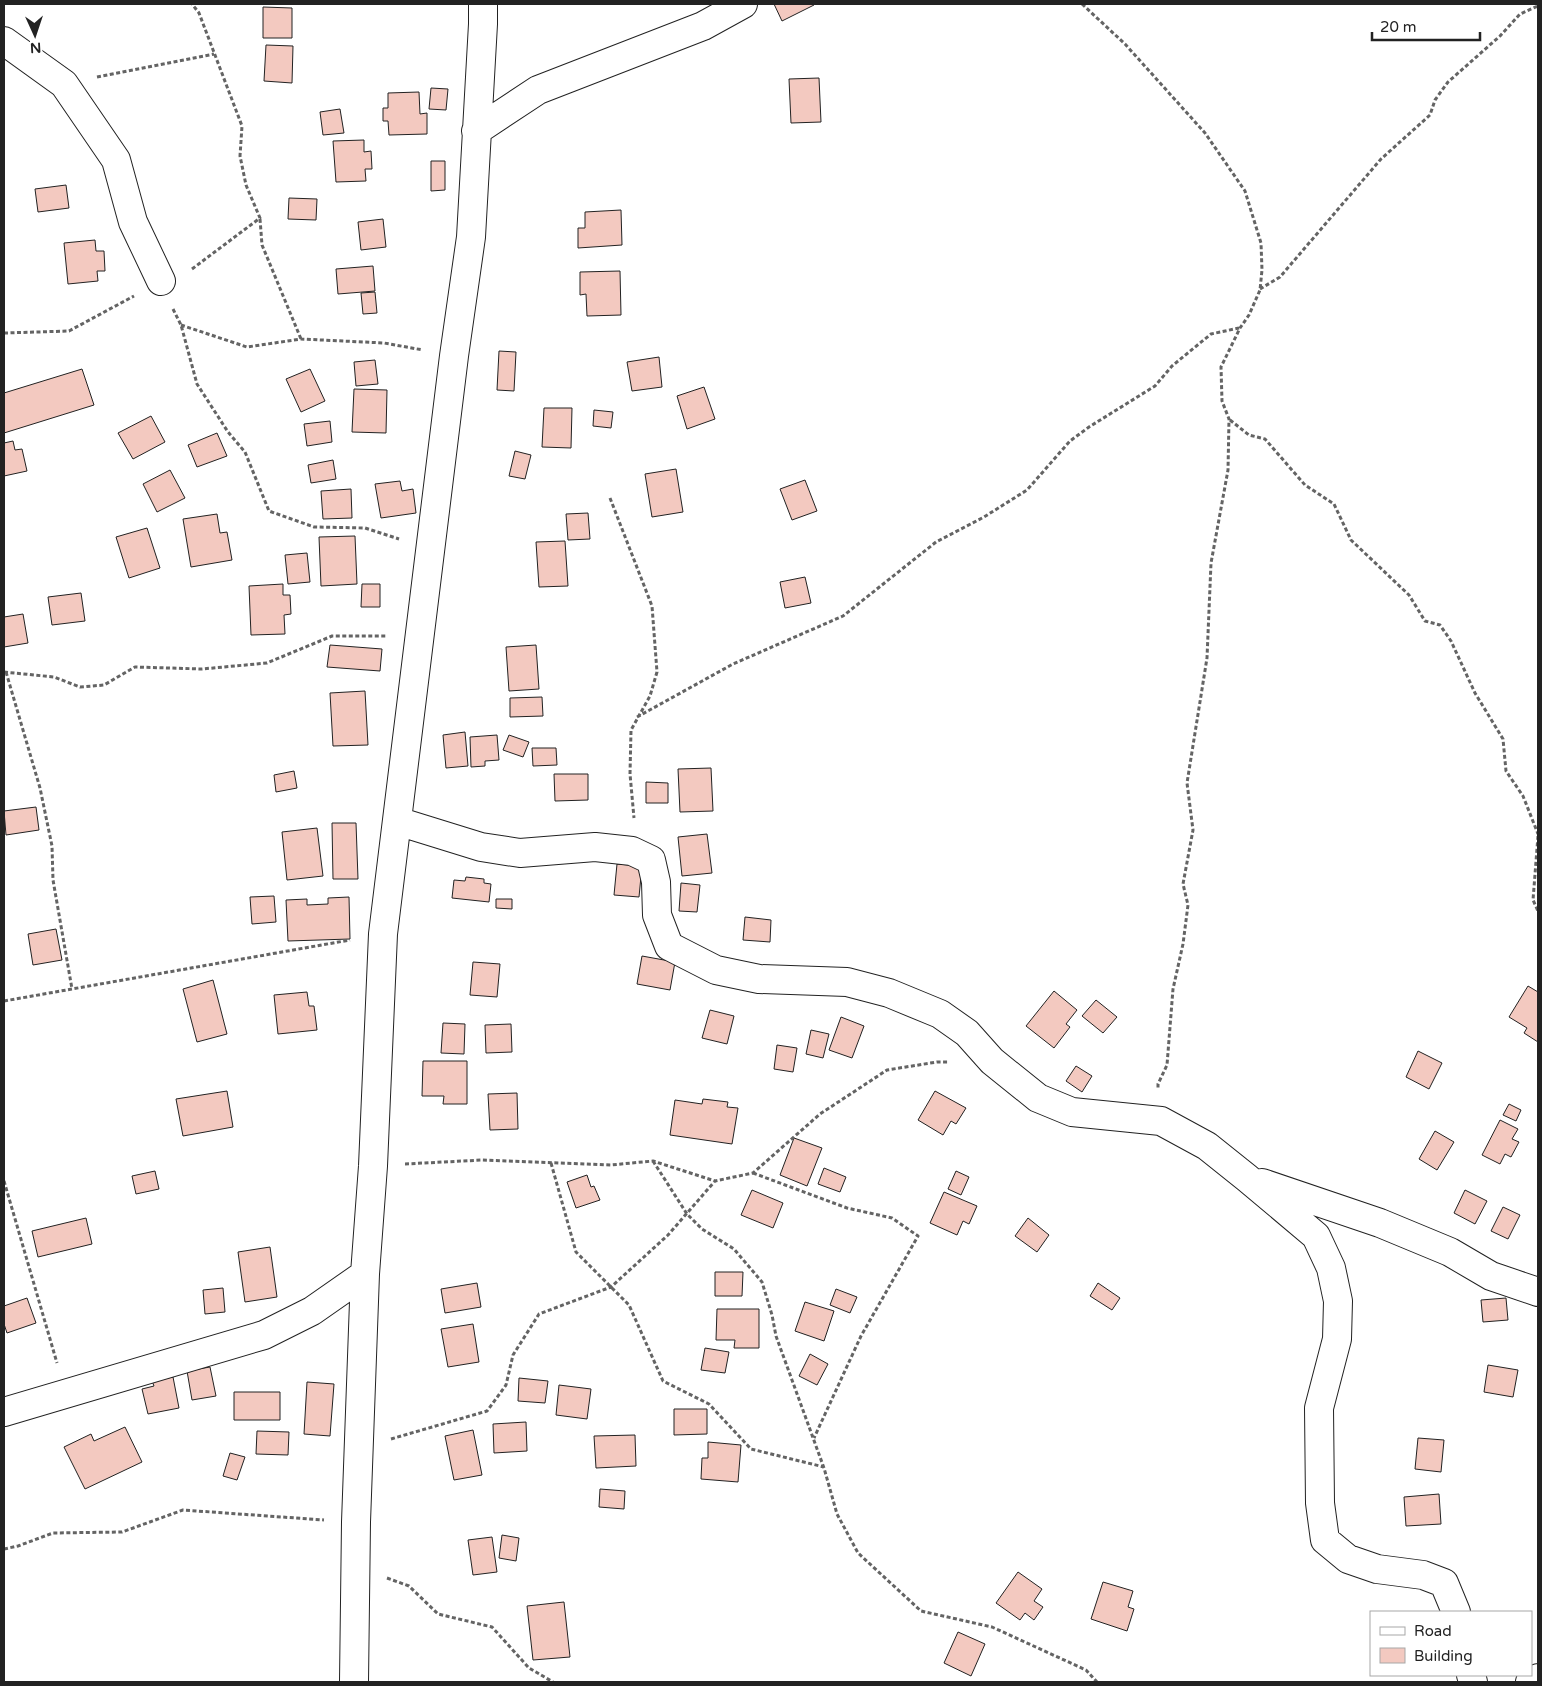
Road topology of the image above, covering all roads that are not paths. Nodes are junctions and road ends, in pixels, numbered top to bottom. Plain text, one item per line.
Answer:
1 (482, 4) edge
2 (743, 4) edge
3 (4, 41) edge
4 (476, 131) junction
5 (160, 281) road end
6 (397, 820) junction
7 (1247, 1178) junction
8 (365, 1274) junction
9 (1538, 1292) edge
10 (4, 1412) edge
11 (1456, 1611) edge
12 (1538, 1678) edge
13 (354, 1682) edge
14 (1530, 1682) edge

1 - 4 street
2 - 4 street
3 - 5 street
4 - 6 street
6 - 7 street
6 - 8 street
7 - 9 street
7 - 11 street
8 - 10 street
8 - 13 street
12 - 14 street

